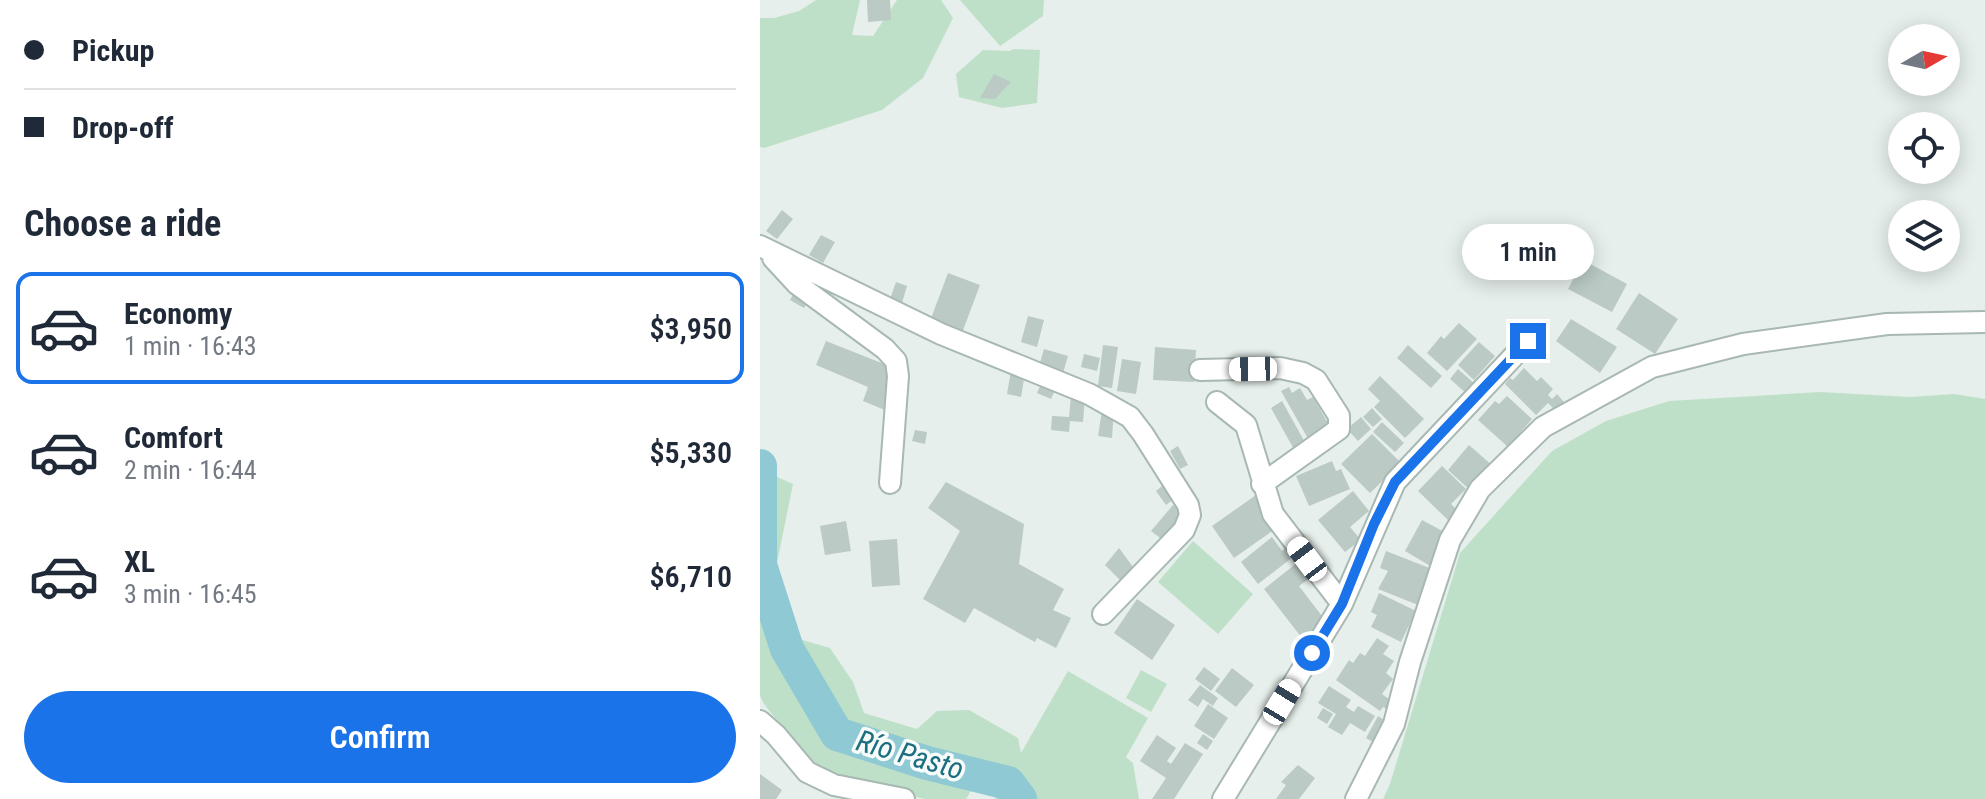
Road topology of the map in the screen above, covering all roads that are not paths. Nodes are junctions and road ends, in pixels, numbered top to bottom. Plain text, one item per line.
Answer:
1 (762, 247) edge
2 (1985, 322) edge
3 (1528, 341) dead end
4 (1200, 370) dead end
5 (1217, 402) dead end
6 (890, 483) dead end
7 (1262, 484) junction
8 (1342, 604) junction
9 (1103, 614) dead end
10 (760, 721) edge
11 (904, 799) edge
12 (1223, 799) edge
13 (1356, 799) edge

1 - 6 street
1 - 9 street
2 - 13 street
3 - 8 street
4 - 7 street
5 - 7 street
7 - 8 street
8 - 12 street
10 - 11 street

